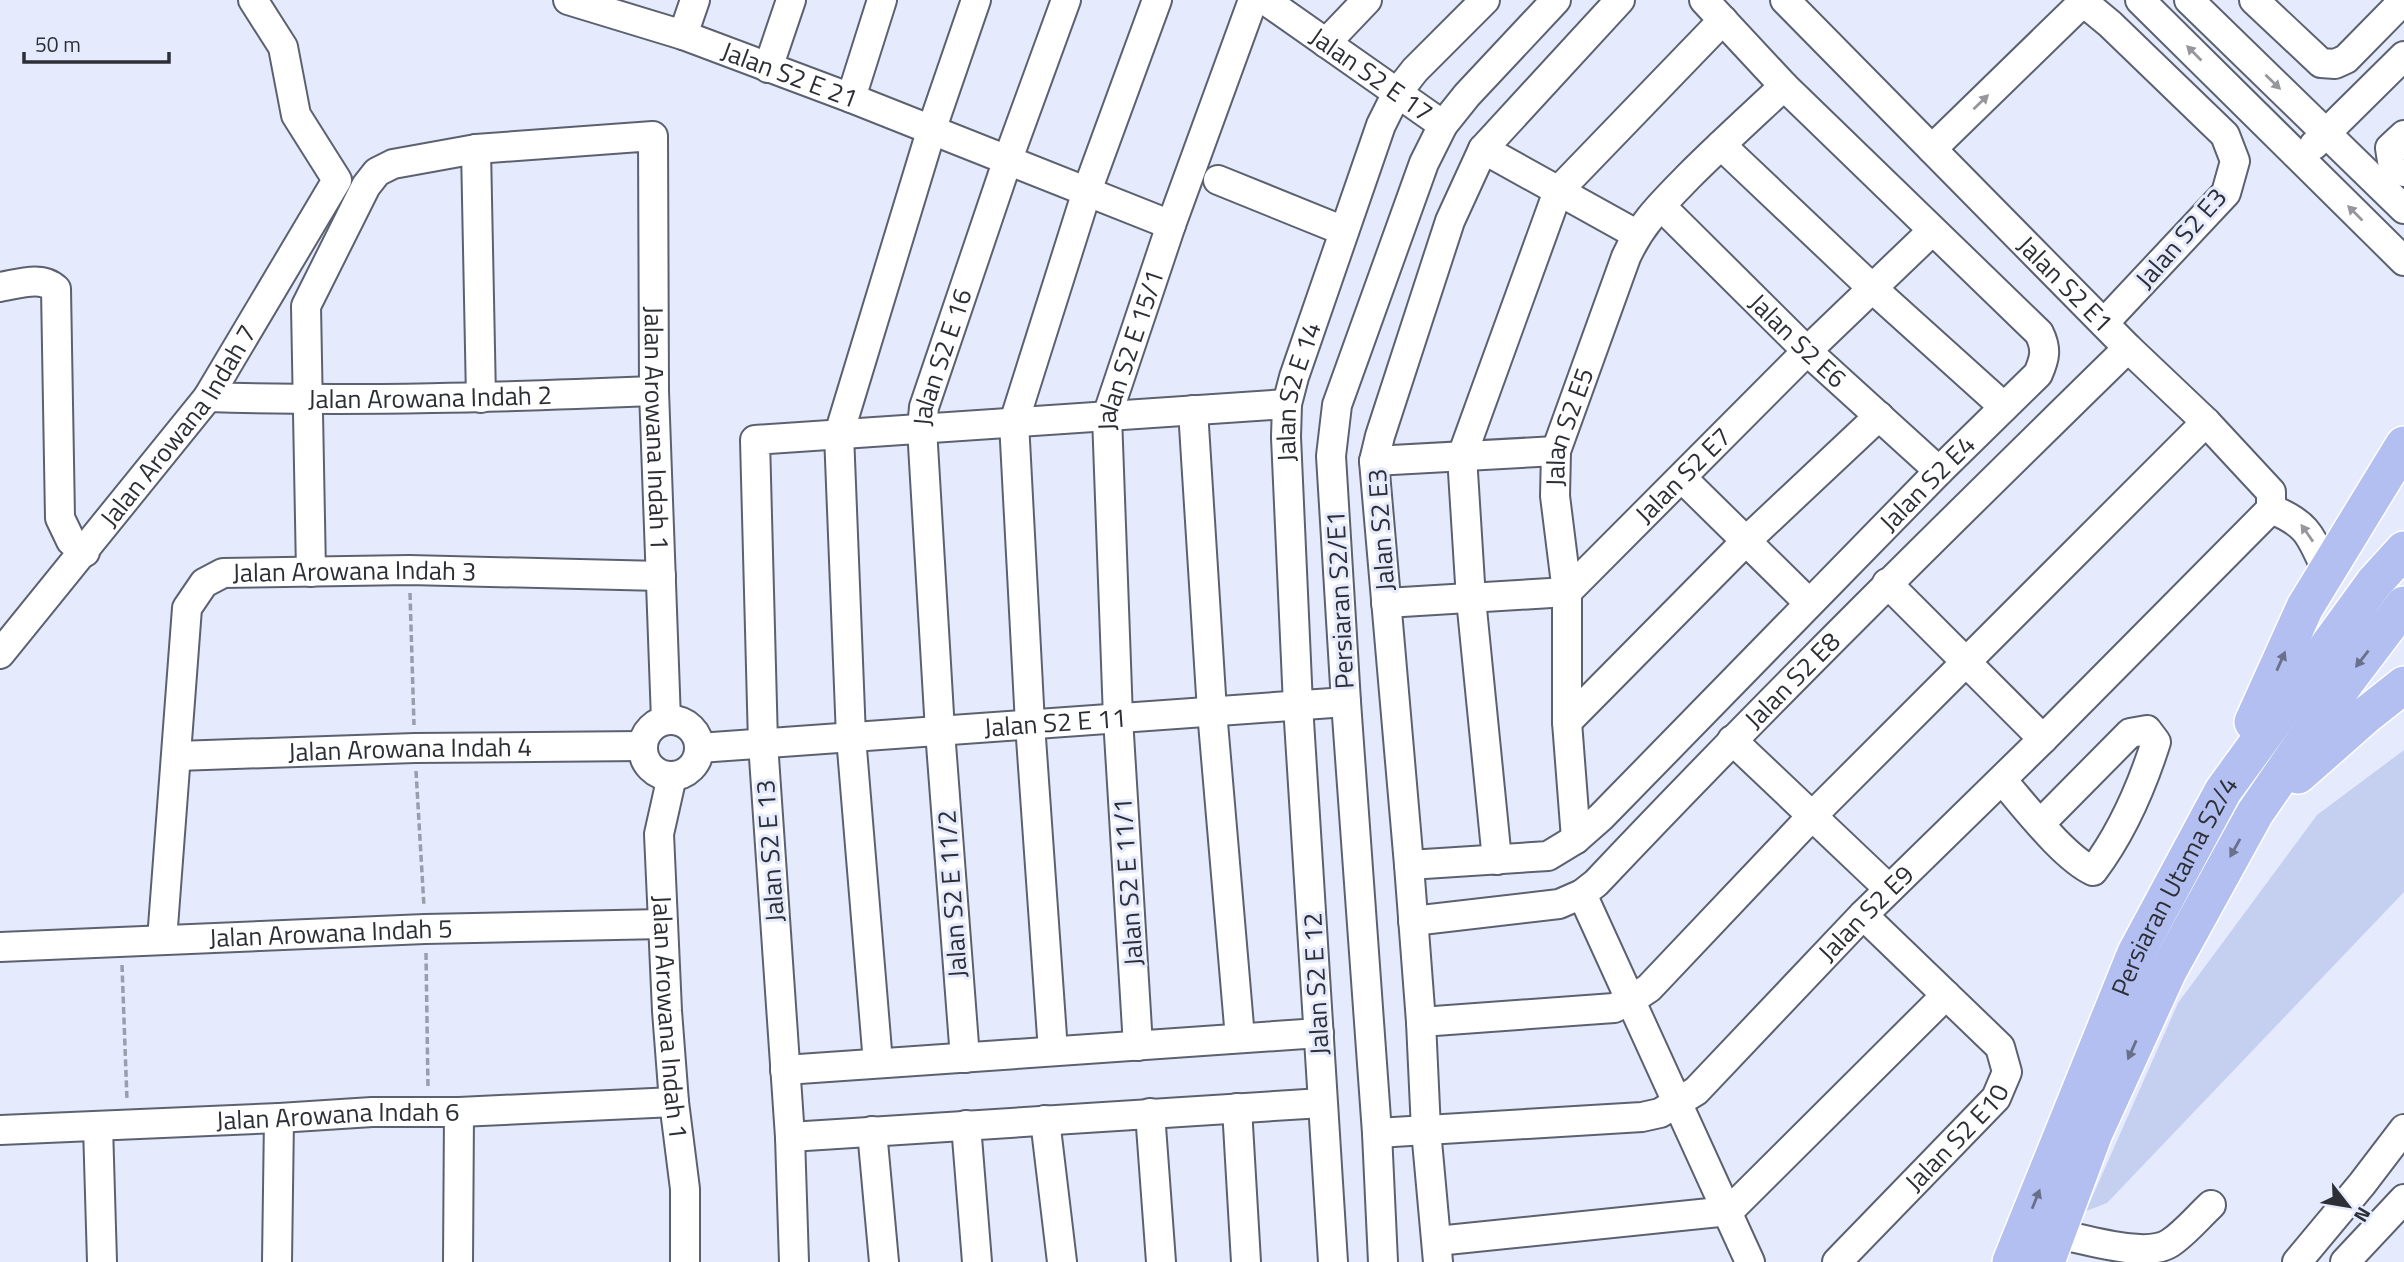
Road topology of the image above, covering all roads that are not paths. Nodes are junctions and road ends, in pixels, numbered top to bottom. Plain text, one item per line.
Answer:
1 (253, 0) edge
2 (568, 0) edge
3 (695, 0) edge
4 (791, 0) edge
5 (882, 0) edge
6 (976, 0) edge
7 (1066, 0) edge
8 (1157, 0) edge
9 (1252, 0) edge
10 (1265, 0) edge
11 (1367, 0) edge
12 (1485, 0) edge
13 (1556, 0) edge
14 (1619, 0) edge
15 (1704, 0) edge
16 (1785, 0) edge
17 (2132, 0) edge
18 (2140, 0) edge
19 (2189, 0) edge
20 (2404, 0) edge
21 (2082, 1) edge
22 (600, 5) edge
23 (2273, 6) edge
24 (1724, 20) junction
25 (2110, 24) junction
26 (683, 36) junction
27 (1326, 43) junction
28 (2404, 56) edge
29 (768, 68) junction
30 (1784, 86) junction
31 (1397, 93) junction
32 (851, 98) junction
33 (1443, 125) junction
34 (932, 128) junction
35 (2326, 133) junction
36 (2404, 135) edge
37 (1721, 145) junction
38 (477, 149) junction
39 (1483, 149) junction
40 (1932, 149) junction
41 (1008, 159) junction
42 (2301, 159) junction
43 (2404, 172) edge
44 (1219, 180) dead end
45 (1087, 191) junction
46 (1558, 191) junction
47 (1661, 205) junction
48 (2404, 209) edge
49 (1171, 225) junction
50 (1344, 231) junction
51 (1932, 231) junction
52 (1636, 234) junction
53 (2404, 261) edge
54 (0, 287) edge
55 (1872, 288) junction
56 (2104, 323) junction
57 (2128, 348) junction
58 (1807, 351) junction
59 (654, 391) junction
60 (208, 397) junction
61 (481, 398) junction
62 (307, 400) junction
63 (1287, 404) junction
64 (2004, 407) junction
65 (1193, 410) junction
66 (1107, 416) junction
67 (1879, 416) junction
68 (1014, 422) junction
69 (2206, 422) junction
70 (922, 428) junction
71 (839, 434) junction
72 (2404, 445) edge
73 (1556, 451) junction
74 (1462, 456) junction
75 (1374, 461) junction
76 (1939, 471) junction
77 (1682, 478) junction
78 (2271, 509) junction
79 (1746, 541) junction
80 (2404, 550) edge
81 (85, 552) junction
82 (311, 572) junction
83 (2326, 572) junction
84 (661, 576) junction
85 (1887, 583) junction
86 (1567, 592) junction
87 (1471, 599) junction
88 (1386, 603) junction
89 (1809, 603) junction
90 (2404, 605) edge
91 (0, 654) edge
92 (1965, 662) junction
93 (2404, 685) edge
94 (1346, 702) junction
95 (1298, 705) junction
96 (1213, 711) junction
97 (1118, 718) junction
98 (666, 720) junction
99 (1567, 722) junction
100 (1030, 724) junction
101 (940, 731) junction
102 (851, 737) junction
103 (2043, 739) junction
104 (1731, 740) junction
105 (763, 743) junction
106 (643, 746) junction
107 (699, 748) junction
108 (177, 756) junction
109 (672, 776) junction
110 (2002, 780) junction
111 (2223, 791) junction
112 (2255, 813) junction
113 (1812, 817) junction
114 (2041, 823) junction
115 (1576, 839) junction
116 (1497, 860) junction
117 (1409, 865) junction
118 (1889, 890) junction
119 (1582, 894) junction
120 (1863, 915) junction
121 (1413, 921) junction
122 (663, 924) junction
123 (162, 940) junction
124 (0, 947) edge
125 (1946, 995) junction
126 (1631, 1000) junction
127 (1421, 1022) junction
128 (1319, 1033) junction
129 (1240, 1038) junction
130 (1138, 1045) junction
131 (1053, 1051) junction
132 (965, 1058) junction
133 (878, 1063) junction
134 (785, 1070) junction
135 (674, 1102) junction
136 (1679, 1102) junction
137 (1322, 1103) junction
138 (1237, 1108) junction
139 (458, 1112) junction
140 (1150, 1114) junction
141 (279, 1118) junction
142 (1045, 1120) junction
143 (966, 1125) junction
144 (98, 1126) junction
145 (2404, 1129) edge
146 (0, 1130) edge
147 (1426, 1130) junction
148 (873, 1131) junction
149 (1377, 1133) junction
150 (790, 1137) junction
151 (2404, 1199) edge
152 (2211, 1205) dead end
153 (1729, 1211) junction
154 (2051, 1248) edge
155 (1438, 1251) edge
156 (102, 1262) edge
157 (277, 1262) edge
158 (458, 1262) edge
159 (685, 1262) edge
160 (794, 1262) edge
161 (884, 1262) edge
162 (977, 1262) edge
163 (1062, 1262) edge
164 (1161, 1262) edge
165 (1246, 1262) edge
166 (1333, 1262) edge
167 (1383, 1262) edge
168 (1750, 1262) edge
169 (1837, 1262) edge
170 (2011, 1262) edge
171 (2297, 1262) edge
172 (2346, 1262) edge

1 - 60 street, Jalan Arowana Indah 7
2 - 22 street, Jalan S2 E 21
3 - 26 street
4 - 29 street
5 - 32 street
6 - 34 street
7 - 41 street, Jalan S2 E 16
8 - 45 street
9 - 49 street, Jalan S2 E 15/1
10 - 27 street, Jalan S2 E 17
11 - 27 street
12 - 31 street, Jalan S2 E 14
13 - 33 street, Persiaran S2/E1
14 - 39 street, Jalan S2 E3
15 - 24 street, Jalan S2 E4
16 - 40 street, Jalan S2 E1
17 - 25 street
42 -> 18 street
19 -> 35 street
20 - 23 street
21 - 25 street, Jalan S2 E3
40 -> 21 street
22 - 26 street, Jalan S2 E 21
24 - 30 street, Jalan S2 E4
24 - 46 street
25 - 56 street, Jalan S2 E3
26 - 29 street, Jalan S2 E 21
27 - 31 street, Jalan S2 E 17
28 - 35 street
29 - 32 street, Jalan S2 E 21
30 - 37 street, Jalan S2 E5
30 - 51 street, Jalan S2 E4
31 - 33 street, Jalan S2 E 17
31 - 50 street, Jalan S2 E 14
32 - 34 street, Jalan S2 E 21
33 - 94 street, Persiaran S2/E1
34 - 41 street, Jalan S2 E 21
34 - 71 street
35 - 42 street
35 - 48 street
36 - 43 street
37 - 47 street, Jalan S2 E5
37 - 55 street
38 - 59 street, Jalan Arowana Indah 1
38 - 61 street
38 - 62 street
39 - 46 street
39 - 75 street, Jalan S2 E3
40 - 56 street, Jalan S2 E1
41 - 45 street, Jalan S2 E 21
41 - 70 street, Jalan S2 E 16
53 -> 42 street
44 - 50 street
45 - 49 street, Jalan S2 E 21
45 - 68 street
46 - 52 street
46 - 74 street
47 - 52 street, Jalan S2 E5
47 - 58 street, Jalan S2 E6
49 - 66 street, Jalan S2 E 15/1
50 - 63 street, Jalan S2 E 14
51 - 55 street, Jalan S2 E7
51 - 64 street, Jalan S2 E4
52 - 73 street, Jalan S2 E5
54 - 81 street
55 - 58 street, Jalan S2 E7
55 - 64 street
56 - 57 street, Jalan S2 E1
57 - 69 street, Jalan S2 E1
57 - 85 street, Jalan S2 E8
58 - 67 street, Jalan S2 E6
58 - 77 street, Jalan S2 E7
59 - 61 street, Jalan Arowana Indah 2
59 - 84 street, Jalan Arowana Indah 1
60 - 62 street, Jalan Arowana Indah 2
60 - 81 street, Jalan Arowana Indah 7
61 - 62 street, Jalan Arowana Indah 2
62 - 82 street
63 - 65 street
63 - 95 street, Jalan S2 E 14
64 - 76 street, Jalan S2 E4
65 - 66 street
65 - 96 street
66 - 68 street
66 - 97 street, Jalan S2 E 15/1
67 - 76 street, Jalan S2 E6
67 - 79 street
68 - 70 street
68 - 100 street
69 - 78 street, Jalan S2 E1
69 - 92 street
70 - 71 street
70 - 101 street, Jalan S2 E 16
71 - 102 street
71 - 105 street, Jalan S2 E 13
72 - 83 main road
73 - 74 street
73 - 86 street, Jalan S2 E5
74 - 75 street
74 - 87 street
75 - 88 street, Jalan S2 E3
76 - 89 street, Jalan S2 E4
77 - 79 street
77 - 86 street, Jalan S2 E7
83 -> 78 street
78 - 103 street, Jalan S2 E9
79 - 89 street
79 - 99 street
80 - 111 main road, Persiaran Utama S2/4
81 - 91 street, Jalan Arowana Indah 7
82 - 84 street, Jalan Arowana Indah 3
82 - 108 street, Jalan Arowana Indah 3
111 -> 83 main road
84 - 98 street, Jalan Arowana Indah 1
85 - 92 street
85 - 104 street, Jalan S2 E8
86 - 87 street
86 - 99 street, Jalan S2 E5
87 - 88 street
87 - 116 street
88 - 117 street, Jalan S2 E3
89 - 115 street, Jalan S2 E4
90 -> 112 main road, Persiaran Utama S2/4
92 - 103 street
92 - 113 street
93 - 112 main road
94 - 95 street, Jalan S2 E 11
94 - 149 street, Persiaran S2/E1
95 - 96 street, Jalan S2 E 11
95 - 128 street, Jalan S2 E 12
96 - 97 street, Jalan S2 E 11
96 - 129 street
97 - 100 street, Jalan S2 E 11
97 - 130 street, Jalan S2 E 11/1
98 - 106 street
98 - 107 street
99 - 115 street, Jalan S2 E5
100 - 101 street, Jalan S2 E 11
100 - 131 street
101 - 102 street, Jalan S2 E 11
101 - 132 street, Jalan S2 E 11/2
102 - 105 street, Jalan S2 E 11
102 - 133 street
103 - 110 street, Jalan S2 E9
104 - 113 street
104 - 119 street, Jalan S2 E8
105 - 107 street, Jalan S2 E 11
105 - 134 street, Jalan S2 E 13
106 - 108 street, Jalan Arowana Indah 4
106 - 109 street
107 - 109 street
108 - 123 street, Jalan Arowana Indah 3
109 - 122 street, Jalan Arowana Indah 1
110 - 114 street
110 - 118 street, Jalan S2 E9
170 -> 111 main road, Persiaran Utama S2/4
112 -> 154 main road, Persiaran Utama S2/4
113 - 118 street
113 - 126 street
114 - 114 street
115 - 116 street, Jalan S2 E4
116 - 117 street, Jalan S2 E4
117 - 121 street, Jalan S2 E3
118 - 120 street, Jalan S2 E9
119 - 121 street, Jalan S2 E8
119 - 126 street
120 - 125 street, Jalan S2 E10
120 - 136 street, Jalan S2 E9
121 - 127 street, Jalan S2 E3
122 - 123 street, Jalan Arowana Indah 5
122 - 135 street, Jalan Arowana Indah 1
123 - 124 street, Jalan Arowana Indah 5
125 - 153 street
125 - 169 street, Jalan S2 E10
126 - 127 street
126 - 136 street
127 - 147 street, Jalan S2 E3
128 - 129 street
128 - 137 street, Jalan S2 E 12
129 - 130 street
130 - 131 street
131 - 132 street
132 - 133 street
133 - 134 street
134 - 150 street, Jalan S2 E 13
135 - 139 street, Jalan Arowana Indah 6
135 - 159 street, Jalan Arowana Indah 1
136 - 147 street, Jalan S2 E9
136 - 153 street
137 - 138 street
137 - 166 street, Jalan S2 E 12
138 - 140 street
138 - 165 street
139 - 141 street, Jalan Arowana Indah 6
139 - 158 street
140 - 142 street
140 - 164 street
141 - 144 street, Jalan Arowana Indah 6
141 - 157 street
142 - 143 street
142 - 163 street
143 - 148 street
143 - 162 street
144 - 146 street, Jalan Arowana Indah 6
144 - 156 street
145 - 171 street
147 - 149 street, Jalan S2 E9
147 - 155 street
148 - 150 street
148 - 161 street
149 - 167 street, Persiaran S2/E1
150 - 160 street, Jalan S2 E 13
151 - 172 street
152 - 154 street
153 - 155 street
153 - 168 street

